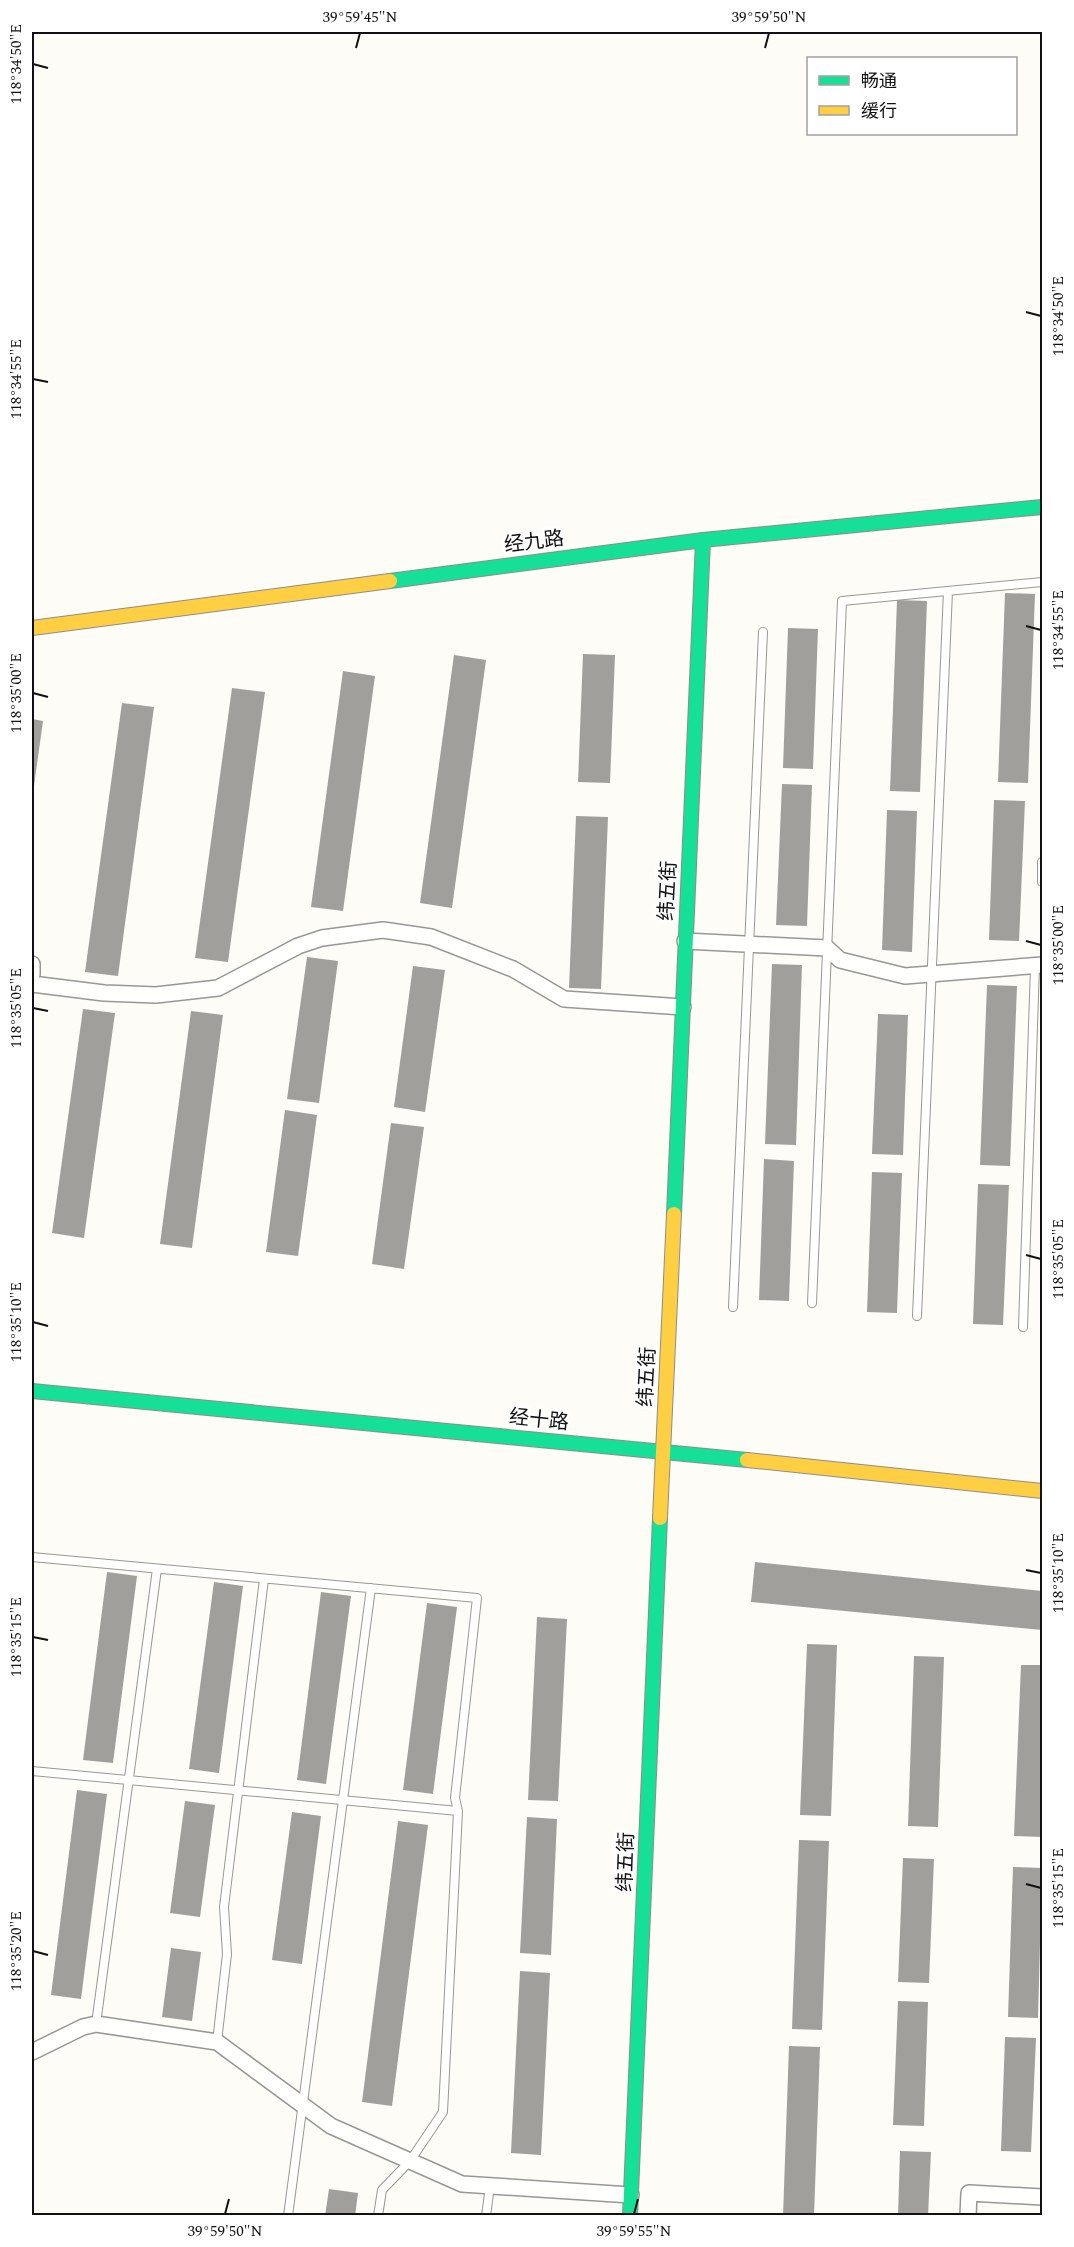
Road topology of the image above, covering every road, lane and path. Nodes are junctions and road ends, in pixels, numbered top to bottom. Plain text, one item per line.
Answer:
1 (1042, 507) edge
2 (703, 540) junction
3 (1042, 582) edge
4 (948, 591) junction
5 (32, 628) edge
6 (763, 632) dead end
7 (1042, 862) edge
8 (1042, 882) edge
9 (686, 941) junction
10 (749, 944) junction
11 (827, 948) junction
12 (32, 964) edge
13 (1039, 965) edge
14 (932, 974) junction
15 (32, 975) edge
16 (32, 984) edge
17 (683, 1007) junction
18 (812, 1303) dead end
19 (733, 1307) dead end
20 (917, 1316) dead end
21 (1023, 1327) dead end
22 (32, 1391) edge
23 (663, 1451) junction
24 (1042, 1491) edge
25 (32, 1557) edge
26 (157, 1569) junction
27 (264, 1578) junction
28 (371, 1588) junction
29 (32, 1771) edge
30 (458, 1811) junction
31 (96, 2024) junction
32 (217, 2042) junction
33 (32, 2052) edge
34 (410, 2161) junction
35 (490, 2186) junction
36 (631, 2195) junction
37 (1042, 2197) edge
38 (288, 2216) edge
39 (378, 2216) edge
40 (486, 2216) edge
41 (630, 2216) edge
42 (968, 2216) edge

1 - 2 street, 经九路
2 - 5 street, 经九路
2 - 9 street, 纬五街
3 - 4 lane
4 - 11 lane
4 - 14 lane
6 - 10 lane
7 - 8 lane
9 - 10 street
9 - 17 street, 纬五街
10 - 11 street
10 - 19 lane
11 - 14 street
11 - 18 lane
12 - 15 street
13 - 14 street
13 - 21 lane
14 - 20 lane
16 - 17 street
17 - 23 street, 纬五街
22 - 23 street, 经十路
23 - 24 street, 经十路
23 - 36 street, 纬五街
25 - 26 lane
26 - 27 lane
26 - 31 lane
27 - 28 lane
27 - 32 lane
28 - 30 lane
28 - 38 lane
29 - 30 lane
30 - 34 lane
31 - 32 street
31 - 33 street
32 - 34 street
34 - 35 street
34 - 39 lane
35 - 36 street
35 - 40 lane
36 - 41 street, 纬五街
37 - 42 street

